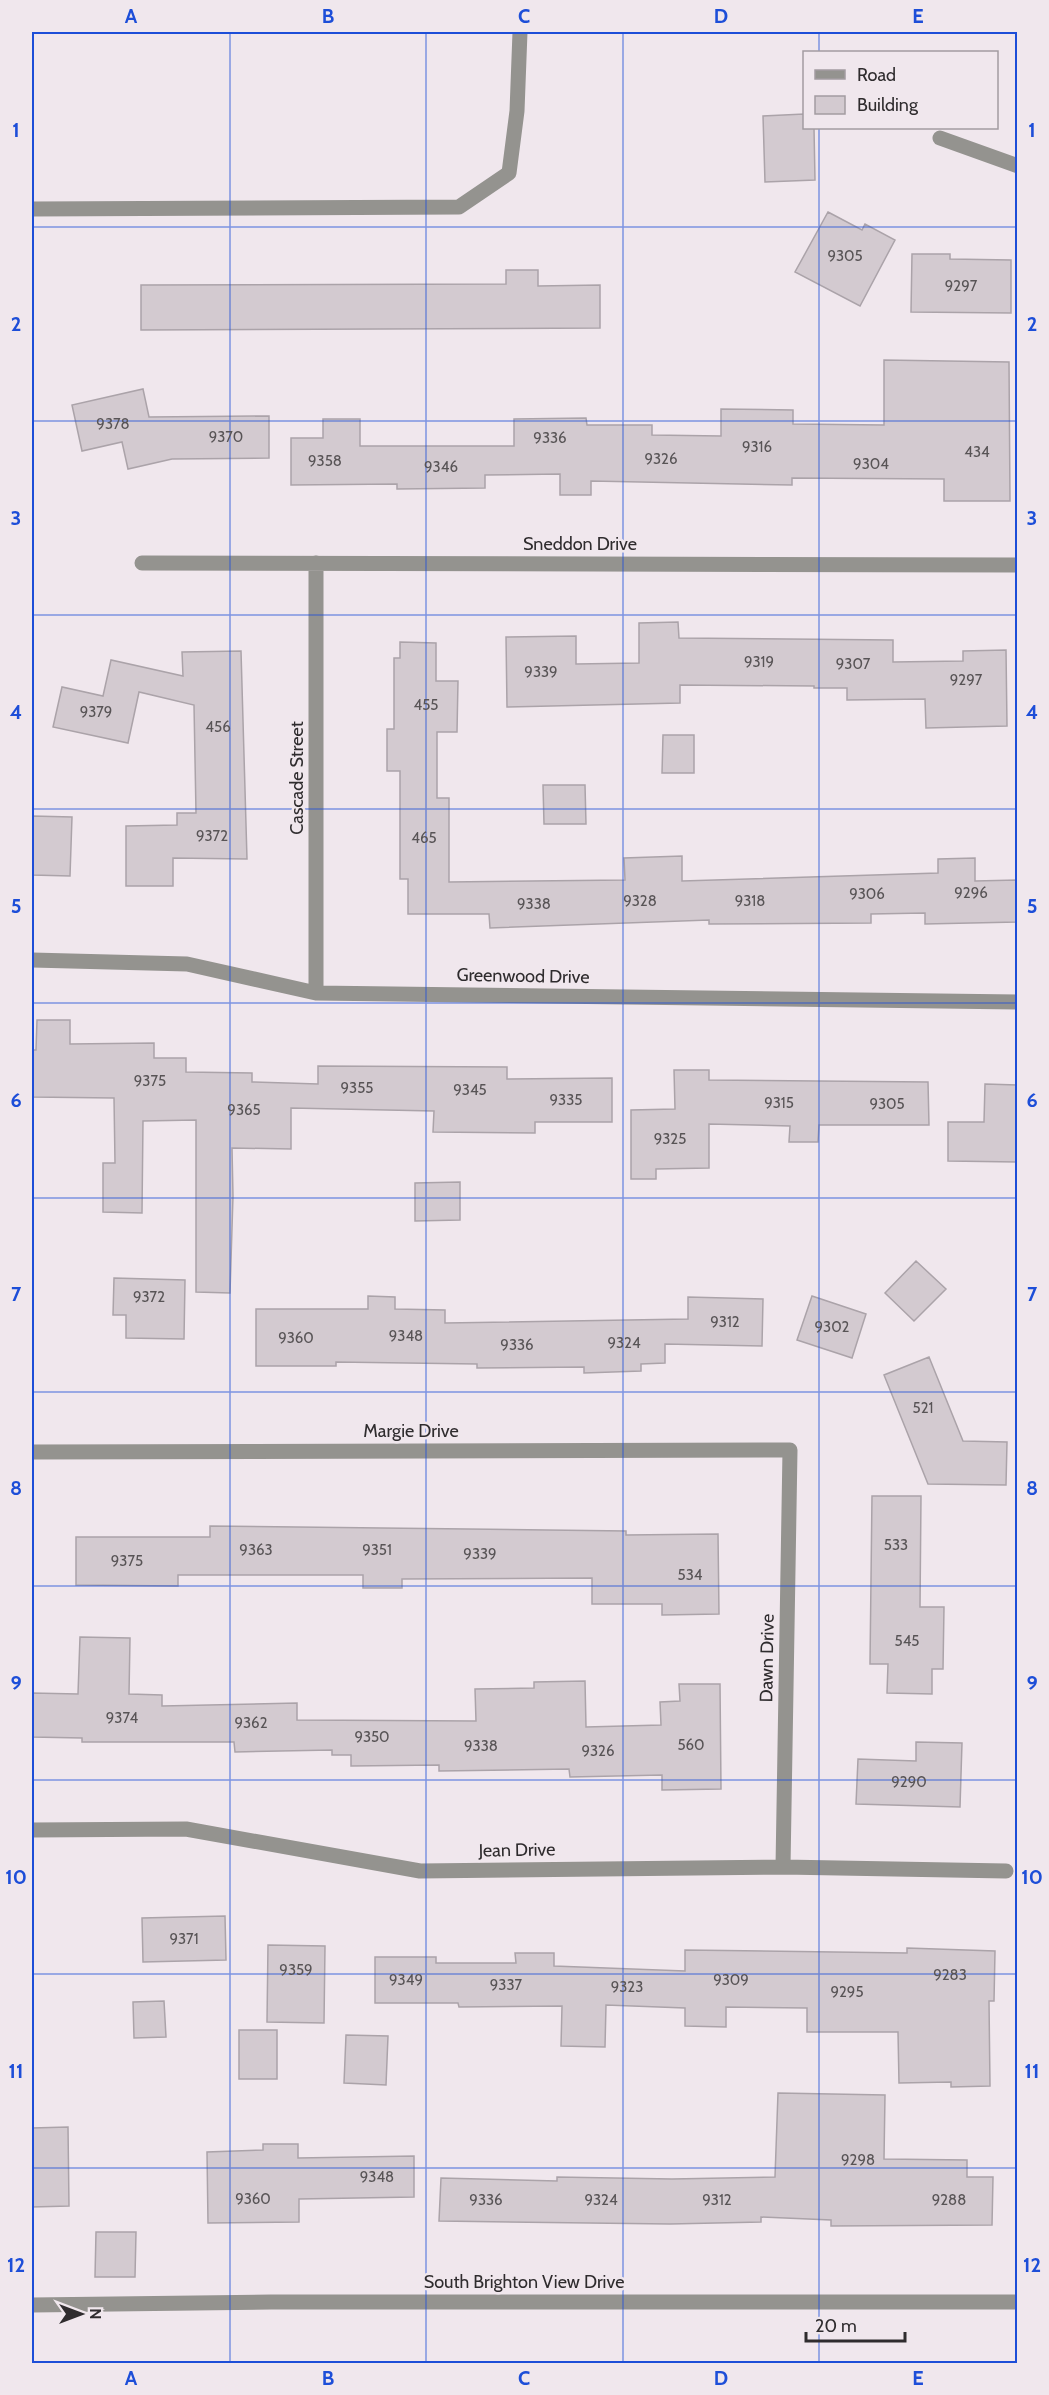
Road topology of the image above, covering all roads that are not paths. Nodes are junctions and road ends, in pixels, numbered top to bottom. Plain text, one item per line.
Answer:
1 (520, 32) edge
2 (940, 138) dead end
3 (1017, 166) edge
4 (32, 209) edge
5 (142, 563) dead end
6 (316, 563) junction
7 (1017, 565) edge
8 (32, 960) edge
9 (316, 993) junction
10 (1017, 1002) edge
11 (790, 1450) joint
12 (32, 1452) edge
13 (32, 1830) edge
14 (783, 1867) junction
15 (1006, 1871) dead end
16 (1017, 2302) edge
17 (32, 2305) edge

1 - 4 street
2 - 3 street
5 - 6 street, Sneddon Drive
6 - 7 street, Sneddon Drive
6 - 9 street, Cascade Street
8 - 9 street, Greenwood Drive
9 - 10 street, Greenwood Drive
11 - 12 street, Margie Drive
11 - 14 street, Dawn Drive
13 - 14 street, Jean Drive
14 - 15 street, Jean Drive
16 - 17 street, South Brighton View Drive

